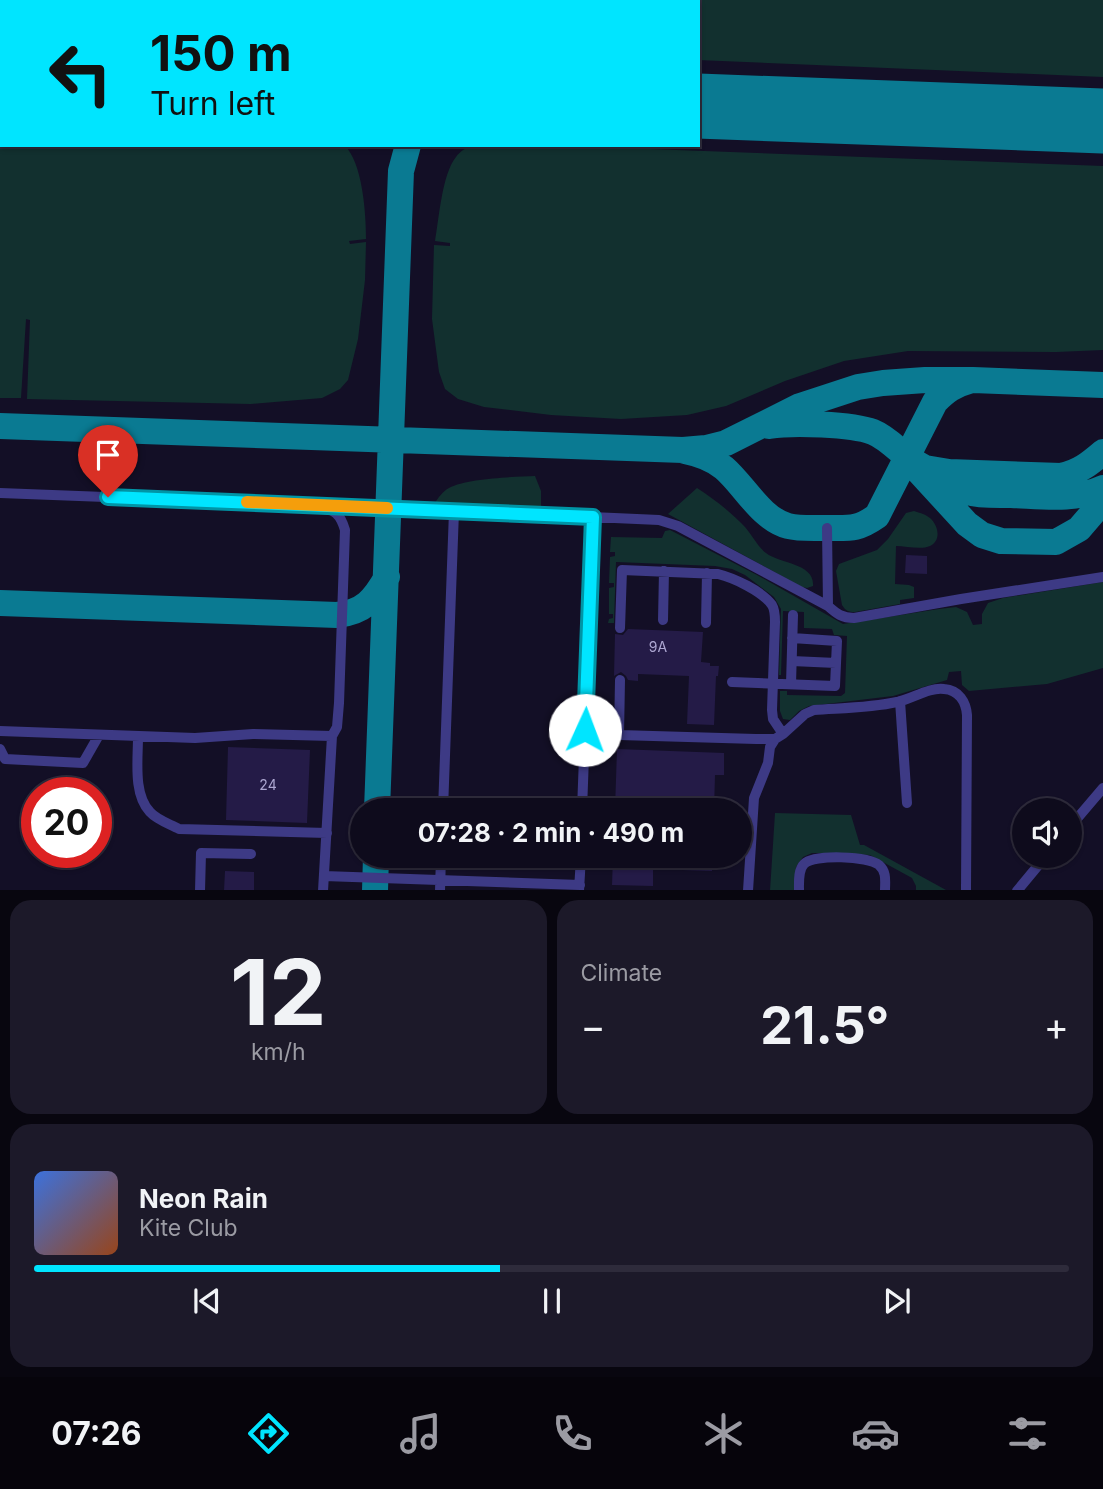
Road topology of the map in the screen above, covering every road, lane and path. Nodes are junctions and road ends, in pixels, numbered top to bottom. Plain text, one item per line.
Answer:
1 (0, 494) edge
2 (319, 505) junction
3 (454, 511) junction
4 (593, 517) junction
5 (827, 528) dead end
6 (664, 571) junction
7 (707, 573) junction
8 (1103, 577) edge
9 (828, 606) junction
10 (793, 615) dead end
11 (663, 621) dead end
12 (706, 623) dead end
13 (620, 628) dead end
14 (792, 638) junction
15 (792, 661) junction
16 (836, 663) junction
17 (620, 680) dead end
18 (732, 682) dead end
19 (774, 684) junction
20 (791, 684) junction
21 (900, 701) junction
22 (0, 731) edge
23 (99, 735) junction
24 (332, 736) junction
25 (138, 737) junction
26 (779, 737) junction
27 (0, 750) edge
28 (1103, 788) edge
29 (443, 798) edge
30 (582, 798) edge
31 (907, 803) dead end
32 (1082, 813) edge
33 (327, 833) junction
34 (251, 854) dead end
35 (581, 868) edge
36 (1036, 868) edge
37 (324, 876) junction
38 (440, 885) edge
39 (580, 888) edge
40 (200, 890) edge
41 (323, 890) edge
42 (748, 890) edge
43 (799, 890) edge
44 (885, 890) edge
45 (966, 890) edge
46 (1018, 890) edge

1 - 2 street
2 - 3 street
2 - 24 street
3 - 4 street
3 - 29 street
4 - 9 street
4 - 30 street
5 - 9 street
6 - 7 street
6 - 11 street
6 - 13 street
7 - 12 street
7 - 19 street
8 - 9 street
10 - 14 street
14 - 15 street
14 - 16 street
15 - 16 street
15 - 20 street
16 - 20 street
17 - 26 street
18 - 19 street
19 - 20 street
19 - 26 street
21 - 26 street
21 - 31 street
21 - 45 street
22 - 23 street
23 - 25 street
23 - 27 street
24 - 25 street
24 - 33 street
25 - 33 street
26 - 42 street
28 - 32 street
33 - 37 street
34 - 40 street
35 - 39 street
36 - 46 street
37 - 38 street
37 - 41 street
38 - 39 street
43 - 44 street

